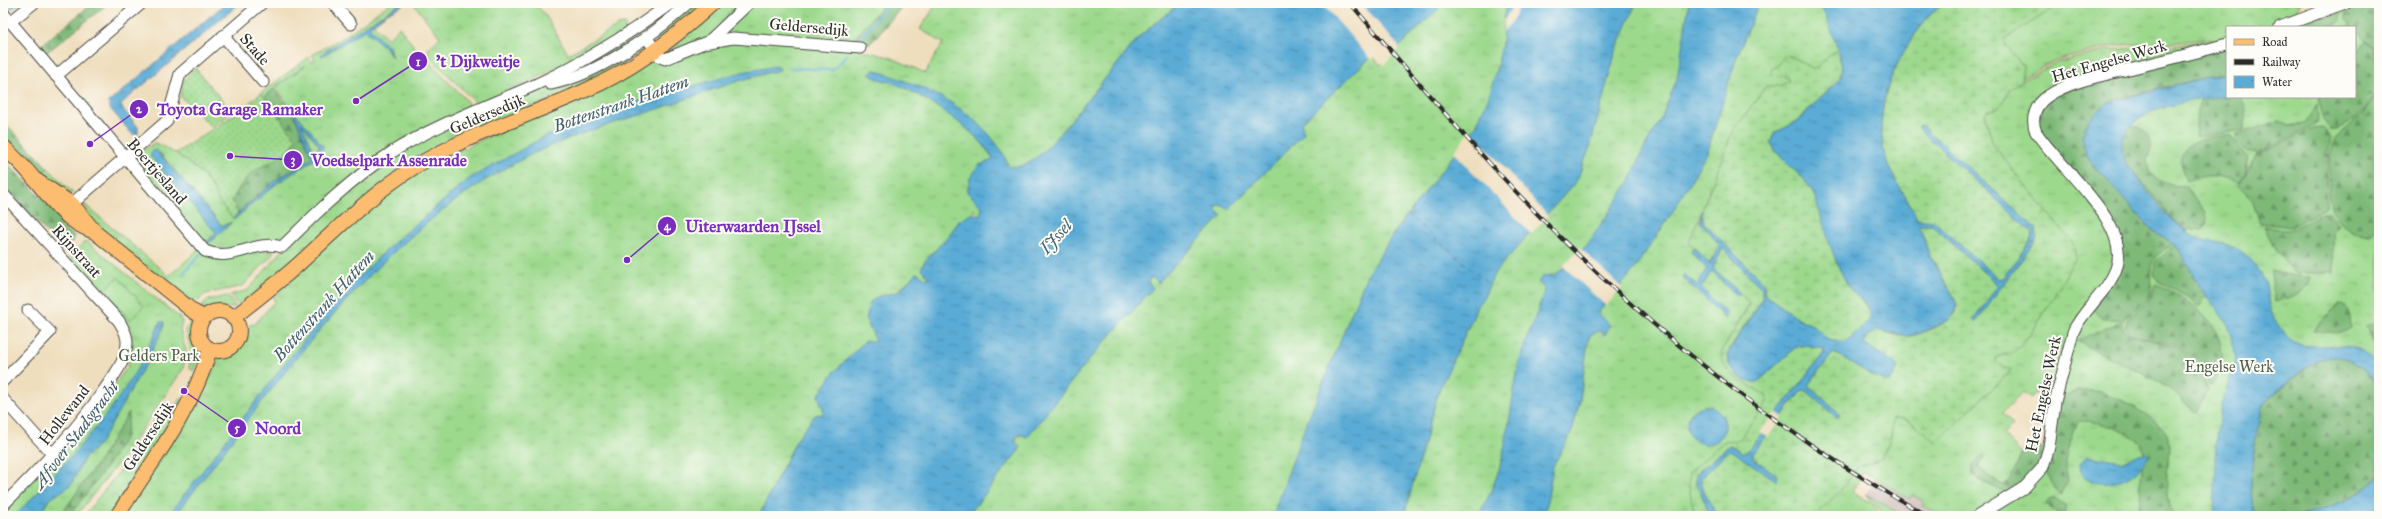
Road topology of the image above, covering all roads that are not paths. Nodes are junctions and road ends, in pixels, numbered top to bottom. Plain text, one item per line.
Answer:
1 (34, 3) edge
2 (142, 3) edge
3 (262, 3) edge
4 (333, 3) edge
5 (671, 3) edge
6 (690, 3) edge
7 (713, 3) edge
8 (749, 3) edge
9 (2345, 3) edge
10 (7, 18) edge
11 (351, 24) dead end
12 (2283, 26) edge
13 (223, 36) junction
14 (647, 38) junction
15 (709, 41) junction
16 (2226, 44) edge
17 (860, 48) dead end
18 (655, 51) junction
19 (56, 76) junction
20 (262, 82) dead end
21 (537, 84) junction
22 (3, 146) edge
23 (124, 157) junction
24 (3, 194) edge
25 (67, 208) junction
26 (282, 247) joint
27 (28, 310) dead end
28 (204, 317) junction
29 (233, 318) junction
30 (125, 331) joint
31 (210, 349) junction
32 (3, 381) edge
33 (3, 399) edge
34 (53, 455) junction
35 (3, 506) edge
36 (117, 516) edge
37 (1978, 516) edge

1 - 10 street
2 - 19 street
3 - 13 street
4 - 11 street
5 - 21 street, Geldersedijk
6 - 14 street, Geldersedijk
7 - 18 main road, Geldersedijk
8 - 15 street, Geldersedijk
9 - 12 street
10 - 19 street, Boertjesland
13 - 20 street, Stade
13 - 23 street
14 - 18 street
14 - 21 street, Geldersedijk
15 - 17 street, Geldersedijk
15 - 18 street, Geldersedijk
16 - 37 street, Het Engelse Werk
18 - 29 main road, Geldersedijk
19 - 23 street, Boertjesland
21 - 26 street, Geldersedijk
22 - 25 main road
23 - 25 street
23 - 26 street, Boertjesland
24 - 30 street, Rijnstraat
25 - 28 main road
27 - 32 street
28 - 29 main road
28 - 31 main road
29 - 31 main road
30 - 34 street, Hollewand
31 - 36 main road, Geldersedijk
33 - 34 street
34 - 35 street, Hollewand

